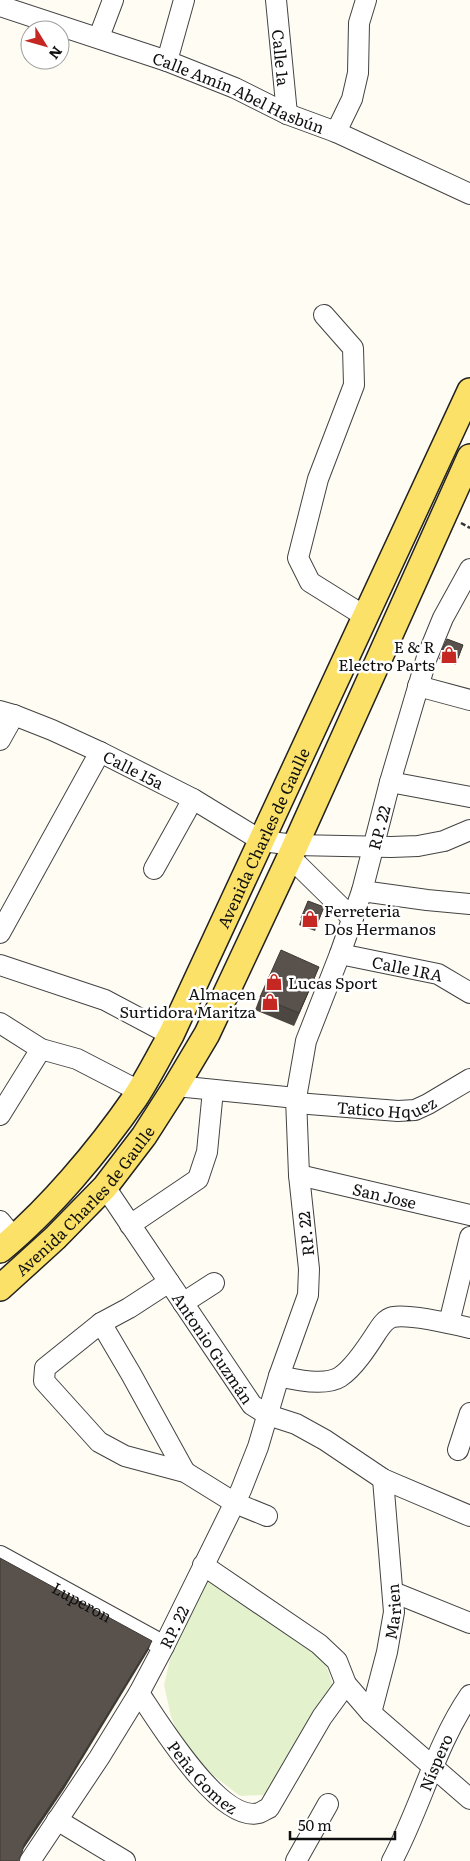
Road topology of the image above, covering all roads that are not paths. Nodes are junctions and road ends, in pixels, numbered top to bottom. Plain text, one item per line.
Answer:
1 (113, 0) edge
2 (184, 0) edge
3 (276, 0) edge
4 (366, 0) edge
5 (0, 6) edge
6 (99, 37) junction
7 (167, 61) junction
8 (287, 114) junction
9 (336, 132) junction
10 (470, 194) edge
11 (324, 315) dead end
12 (470, 391) edge
13 (470, 457) edge
14 (470, 569) edge
15 (366, 617) junction
16 (418, 686) junction
17 (470, 700) edge
18 (7, 713) edge
19 (0, 740) edge
20 (100, 752) junction
21 (390, 782) junction
22 (470, 797) edge
23 (192, 799) junction
24 (470, 830) edge
25 (262, 840) junction
26 (373, 848) junction
27 (292, 851) junction
28 (154, 869) dead end
29 (362, 891) junction
30 (470, 904) edge
31 (352, 919) junction
32 (0, 932) edge
33 (340, 954) junction
34 (0, 965) edge
35 (470, 993) edge
36 (0, 1023) edge
37 (171, 1035) junction
38 (41, 1049) junction
39 (470, 1080) edge
40 (176, 1086) junction
41 (213, 1090) junction
42 (139, 1091) junction
43 (296, 1101) junction
44 (0, 1115) edge
45 (299, 1174) junction
46 (105, 1187) junction
47 (470, 1215) edge
48 (130, 1225) junction
49 (5, 1236) edge
50 (470, 1237) edge
51 (169, 1282) junction
52 (214, 1282) dead end
53 (0, 1288) edge
54 (183, 1304) junction
55 (101, 1322) junction
56 (449, 1323) junction
57 (470, 1328) edge
58 (279, 1376) junction
59 (470, 1413) edge
60 (268, 1415) junction
61 (458, 1450) dead end
62 (185, 1472) junction
63 (383, 1479) junction
64 (235, 1503) junction
65 (267, 1516) dead end
66 (470, 1516) edge
67 (0, 1556) edge
68 (203, 1565) junction
69 (393, 1592) junction
70 (470, 1623) edge
71 (164, 1646) junction
72 (346, 1684) junction
73 (139, 1693) junction
74 (470, 1695) edge
75 (371, 1713) junction
76 (432, 1766) junction
77 (470, 1799) edge
78 (328, 1804) dead end
79 (57, 1820) junction
80 (30, 1861) edge
81 (125, 1861) edge
82 (296, 1861) edge
83 (392, 1861) edge

1 - 6 street
2 - 7 street
3 - 8 street, Calle 1a
4 - 9 street
5 - 6 street, Calle Amín Abel Hasbún
6 - 7 street, Calle Amín Abel Hasbún
7 - 8 street, Calle Amín Abel Hasbún
8 - 9 street, Calle Amín Abel Hasbún
9 - 10 street, Calle Amín Abel Hasbún
11 - 15 street
12 - 15 main road, Avenida Charles de Gaulle
13 - 27 main road, Avenida Charles de Gaulle
14 - 16 street, RP. 22
15 - 25 main road, Avenida Charles de Gaulle
16 - 17 street
16 - 21 street, RP. 22
18 - 19 street
18 - 20 street, Calle 15a
20 - 23 street, Calle 15a
20 - 32 street
21 - 22 street
21 - 26 street, RP. 22
23 - 25 street, Calle 15a
23 - 28 street
24 - 26 street
25 - 27 street
25 - 37 main road, Avenida Charles de Gaulle
26 - 27 street
26 - 29 street, RP. 22
27 - 31 street
27 - 40 main road, Avenida Charles de Gaulle
29 - 30 street
29 - 31 street, RP. 22
31 - 33 street, RP. 22
33 - 35 street, Calle 1RA
33 - 43 street, RP. 22
34 - 37 street
36 - 38 street
37 - 42 main road, Avenida Charles de Gaulle
38 - 42 street
38 - 44 street
39 - 43 street, Tatico Hquez
40 - 41 street, Tatico Hquez
40 - 46 main road, Avenida Charles de Gaulle
41 - 43 street, Tatico Hquez
41 - 48 street
42 - 49 main road, Avenida Charles de Gaulle
43 - 45 street, RP. 22
45 - 47 street, San Jose
45 - 58 street, RP. 22
46 - 48 street, Antonio Guzmán
46 - 53 main road, Avenida Charles de Gaulle
48 - 51 street, Antonio Guzmán
50 - 56 street
51 - 54 street, Antonio Guzmán
51 - 55 street
52 - 54 street
54 - 60 street, Antonio Guzmán
55 - 62 street
55 - 62 street
56 - 57 street
56 - 58 street
58 - 60 street, RP. 22
59 - 61 street
60 - 63 street, Antonio Guzmán
60 - 64 street, RP. 22
62 - 64 street
63 - 66 street, Antonio Guzmán
63 - 69 street, Marien
64 - 65 street
64 - 68 street, RP. 22
67 - 71 street, Luperon
68 - 71 street, RP. 22
68 - 72 street
69 - 70 street
69 - 75 street, Marien
71 - 73 street, RP. 22
72 - 73 street, Peña Gomez
72 - 75 street
73 - 79 street, RP. 22
74 - 76 street, Níspero
75 - 76 street
76 - 77 street
76 - 83 street, Níspero
78 - 82 street
79 - 80 street, RP. 22
79 - 81 street

